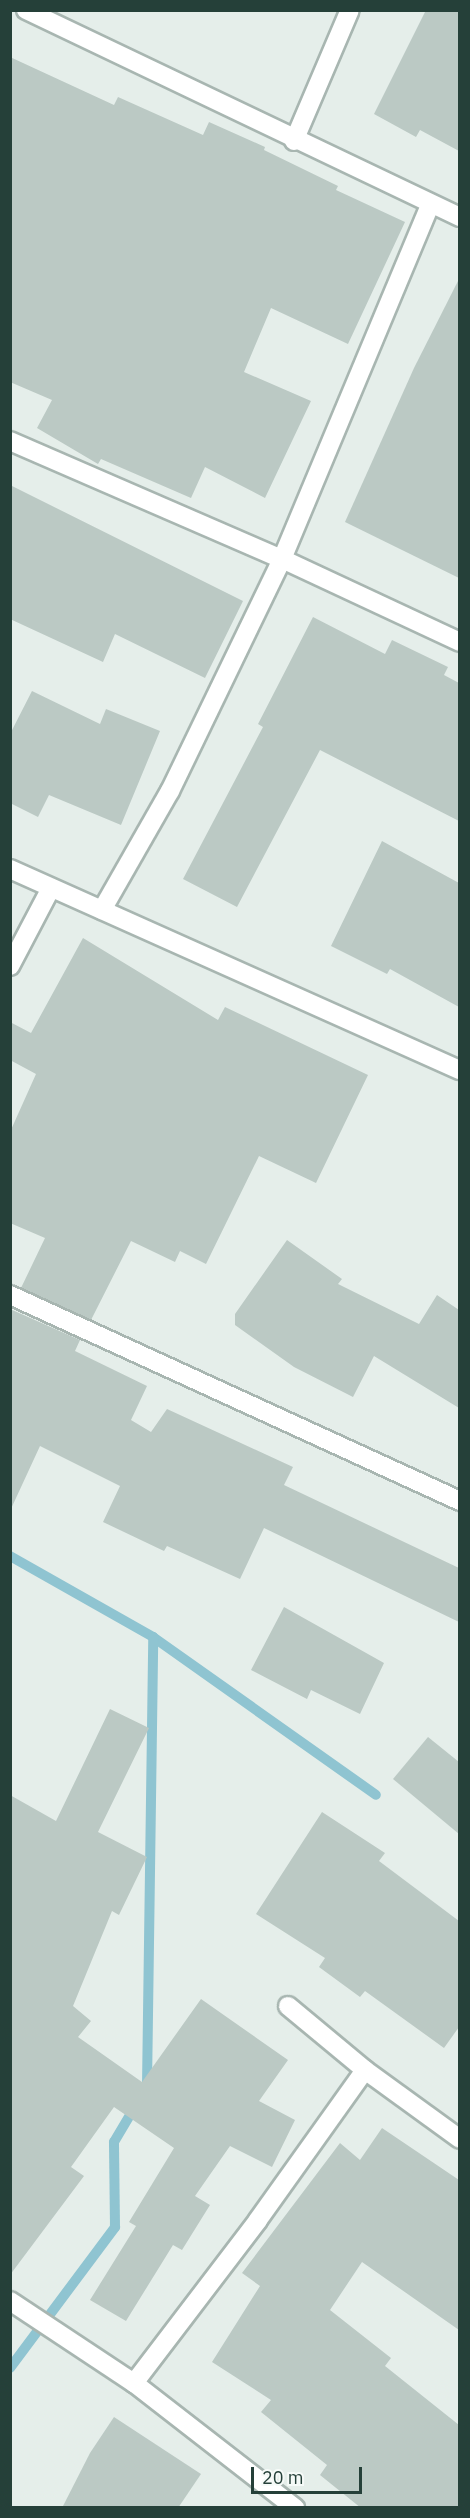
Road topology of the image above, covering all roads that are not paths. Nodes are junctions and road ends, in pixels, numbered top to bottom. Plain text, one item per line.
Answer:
1 (26, 10) edge
2 (350, 10) edge
3 (294, 141) junction
4 (430, 206) junction
5 (459, 217) edge
6 (10, 441) edge
7 (282, 559) junction
8 (459, 642) edge
9 (10, 869) edge
10 (51, 888) junction
11 (102, 910) junction
12 (10, 966) edge
13 (459, 1070) edge
14 (10, 1295) edge
15 (459, 1501) edge
16 (288, 2006) dead end
17 (365, 2070) junction
18 (459, 2139) edge
19 (12, 2302) edge
20 (134, 2383) junction
21 (295, 2508) edge

1 - 3 street
2 - 3 street
3 - 4 street
4 - 5 street
4 - 7 street
6 - 7 street
7 - 8 street
7 - 11 street
9 - 10 street
10 - 11 street
10 - 12 street
11 - 13 street
14 - 15 street
16 - 17 street
17 - 18 street
17 - 20 street
19 - 20 street
20 - 21 street

